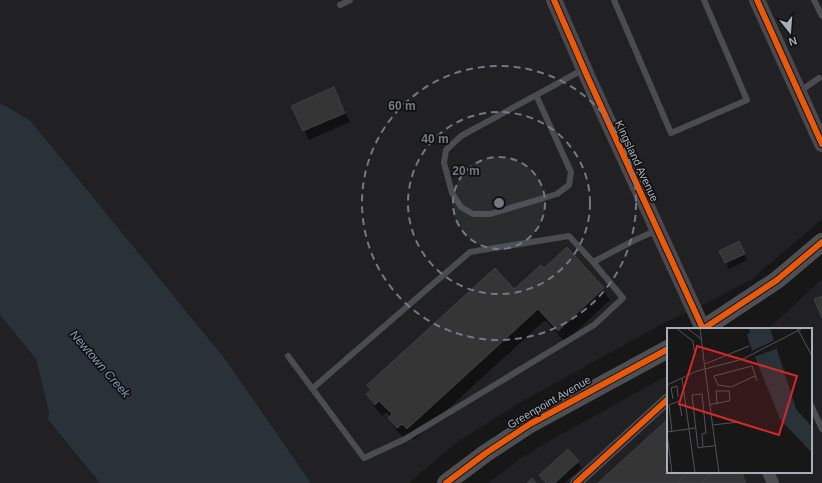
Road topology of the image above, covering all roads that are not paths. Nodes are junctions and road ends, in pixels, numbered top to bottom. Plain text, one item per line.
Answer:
1 (350, 0) edge
2 (554, 0) edge
3 (614, 0) edge
4 (704, 0) edge
5 (757, 0) edge
6 (814, 0) edge
7 (340, 5) dead end
8 (822, 16) edge
9 (584, 69) junction
10 (819, 78) dead end
11 (799, 92) junction
12 (536, 95) junction
13 (822, 144) edge
14 (657, 230) junction
15 (822, 242) edge
16 (593, 262) junction
17 (703, 328) edge
18 (705, 328) edge
19 (667, 349) edge
20 (288, 356) dead end
21 (313, 388) junction
22 (667, 400) edge
23 (812, 407) edge
24 (822, 429) edge
25 (768, 473) edge
26 (446, 483) edge
27 (576, 483) edge
28 (773, 483) edge

1 - 7 lane
2 - 9 main road, Kingsland Avenue
3 - 4 lane
5 - 11 main road
6 - 8 lane
9 - 12 lane
9 - 14 main road, Kingsland Avenue
10 - 11 lane
11 - 13 main road
12 - 12 lane
14 - 16 lane
14 - 17 main road, Kingsland Avenue
15 - 18 main road
16 - 21 lane
16 - 21 lane
19 - 26 main road, Greenpoint Avenue
20 - 21 lane
22 - 27 street
23 - 24 lane
25 - 28 street

